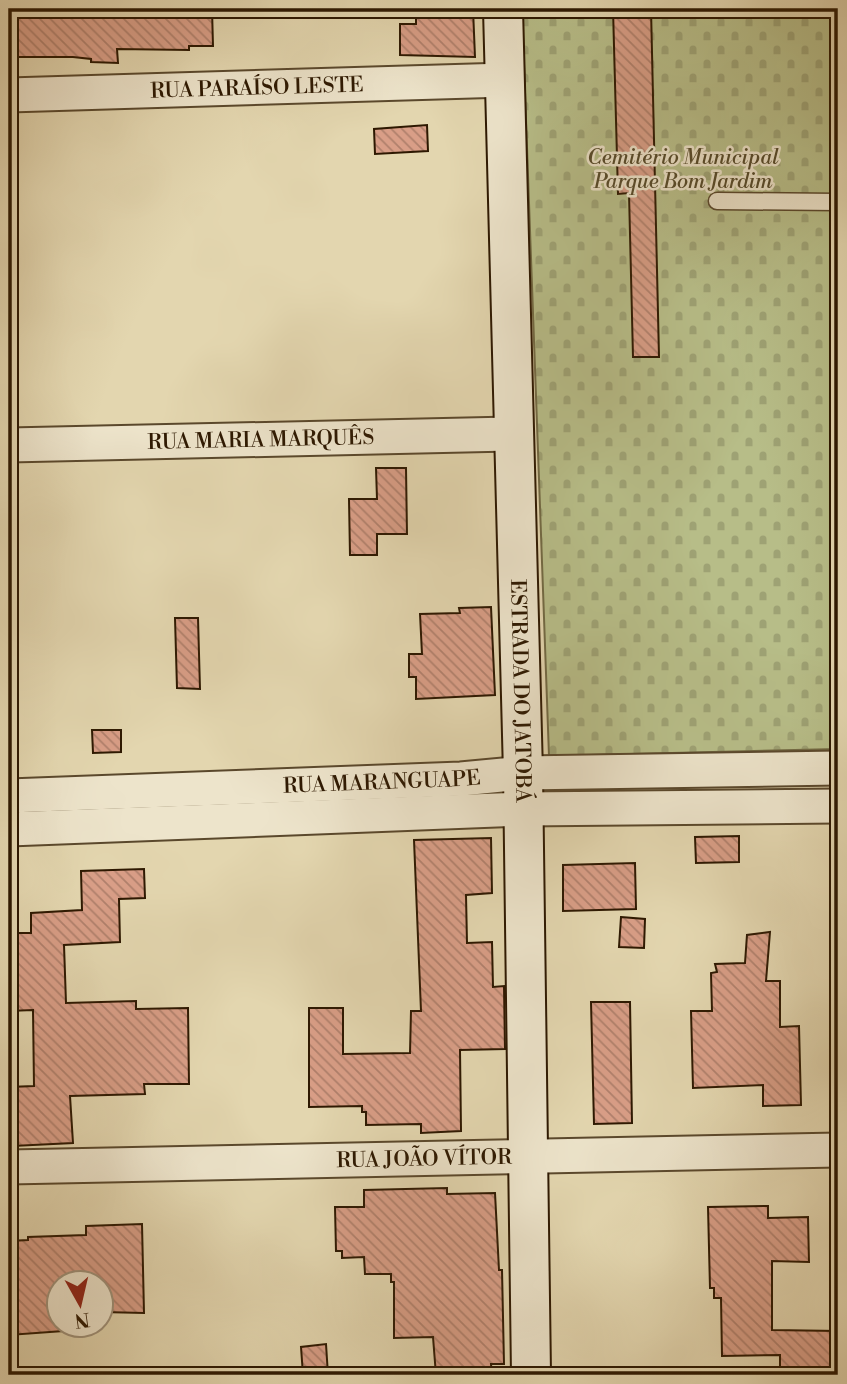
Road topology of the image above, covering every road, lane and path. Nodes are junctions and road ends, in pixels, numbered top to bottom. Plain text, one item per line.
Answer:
1 (503, 9) edge
2 (506, 80) junction
3 (9, 95) edge
4 (718, 201) dead end
5 (838, 202) edge
6 (513, 434) junction
7 (9, 445) edge
8 (838, 768) edge
9 (523, 791) junction
10 (9, 796) edge
11 (838, 806) edge
12 (9, 830) edge
13 (838, 1150) edge
14 (526, 1154) junction
15 (9, 1167) edge
16 (531, 1375) edge

1 - 2 street, ESTRADA DO JATOBÁ
2 - 3 street, RUA PARAÍSO LESTE
2 - 6 street, ESTRADA DO JATOBÁ
4 - 5 lane
6 - 7 street, RUA MARIA MARQUÊS
6 - 9 street, ESTRADA DO JATOBÁ
8 - 9 street, RUA MARANGUAPE
9 - 10 street, RUA MARANGUAPE
9 - 11 street, RUA MARANGUAPE
9 - 12 street, RUA MARANGUAPE
9 - 14 street, ESTRADA DO JATOBÁ
13 - 14 street, RUA JOÃO VÍTOR
14 - 15 street, RUA JOÃO VÍTOR
14 - 16 street, ESTRADA DO JATOBÁ

